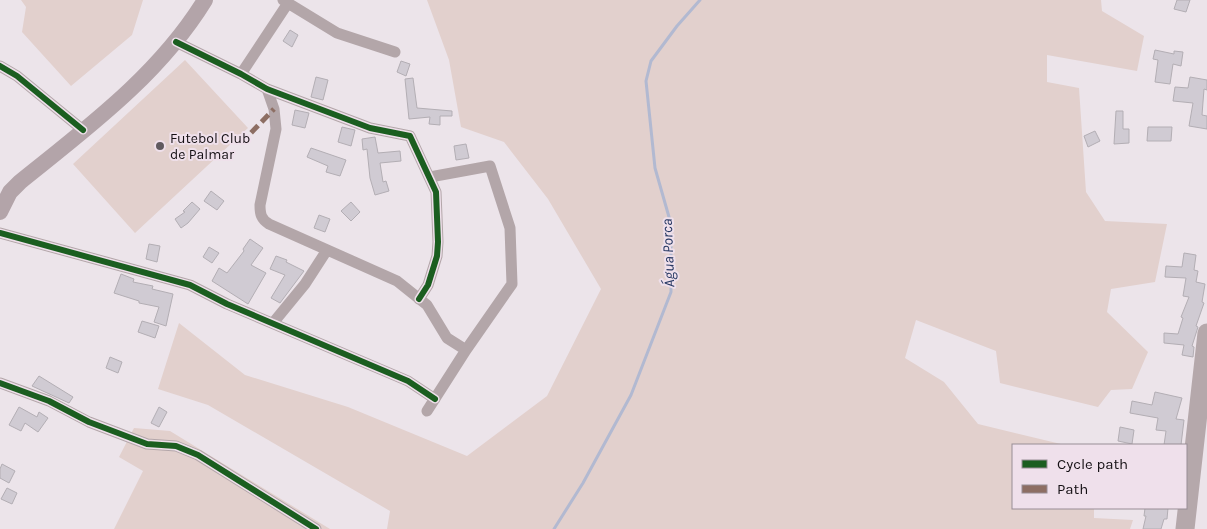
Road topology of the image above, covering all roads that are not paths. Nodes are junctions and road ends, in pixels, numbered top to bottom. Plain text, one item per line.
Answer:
1 (205, 0) edge
2 (286, 2) edge
3 (176, 42) junction
4 (395, 52) dead end
5 (0, 66) edge
6 (241, 74) junction
7 (267, 90) junction
8 (83, 130) junction
9 (430, 177) junction
10 (0, 212) edge
11 (0, 233) edge
12 (327, 250) junction
13 (419, 299) junction
14 (273, 323) junction
15 (1207, 333) edge
16 (466, 350) junction
17 (0, 383) edge
18 (435, 399) junction
19 (427, 411) dead end
20 (316, 529) edge
21 (1185, 529) edge

1 - 3 main road
2 - 4 street
2 - 6 street
3 - 6 street
3 - 8 main road
5 - 8 street
6 - 7 street
7 - 9 street
7 - 12 street
8 - 10 main road
9 - 13 street
9 - 16 street
11 - 14 street
12 - 13 street
12 - 14 street
13 - 16 street
14 - 18 street
15 - 21 main road
16 - 18 street
17 - 20 street
18 - 19 street

